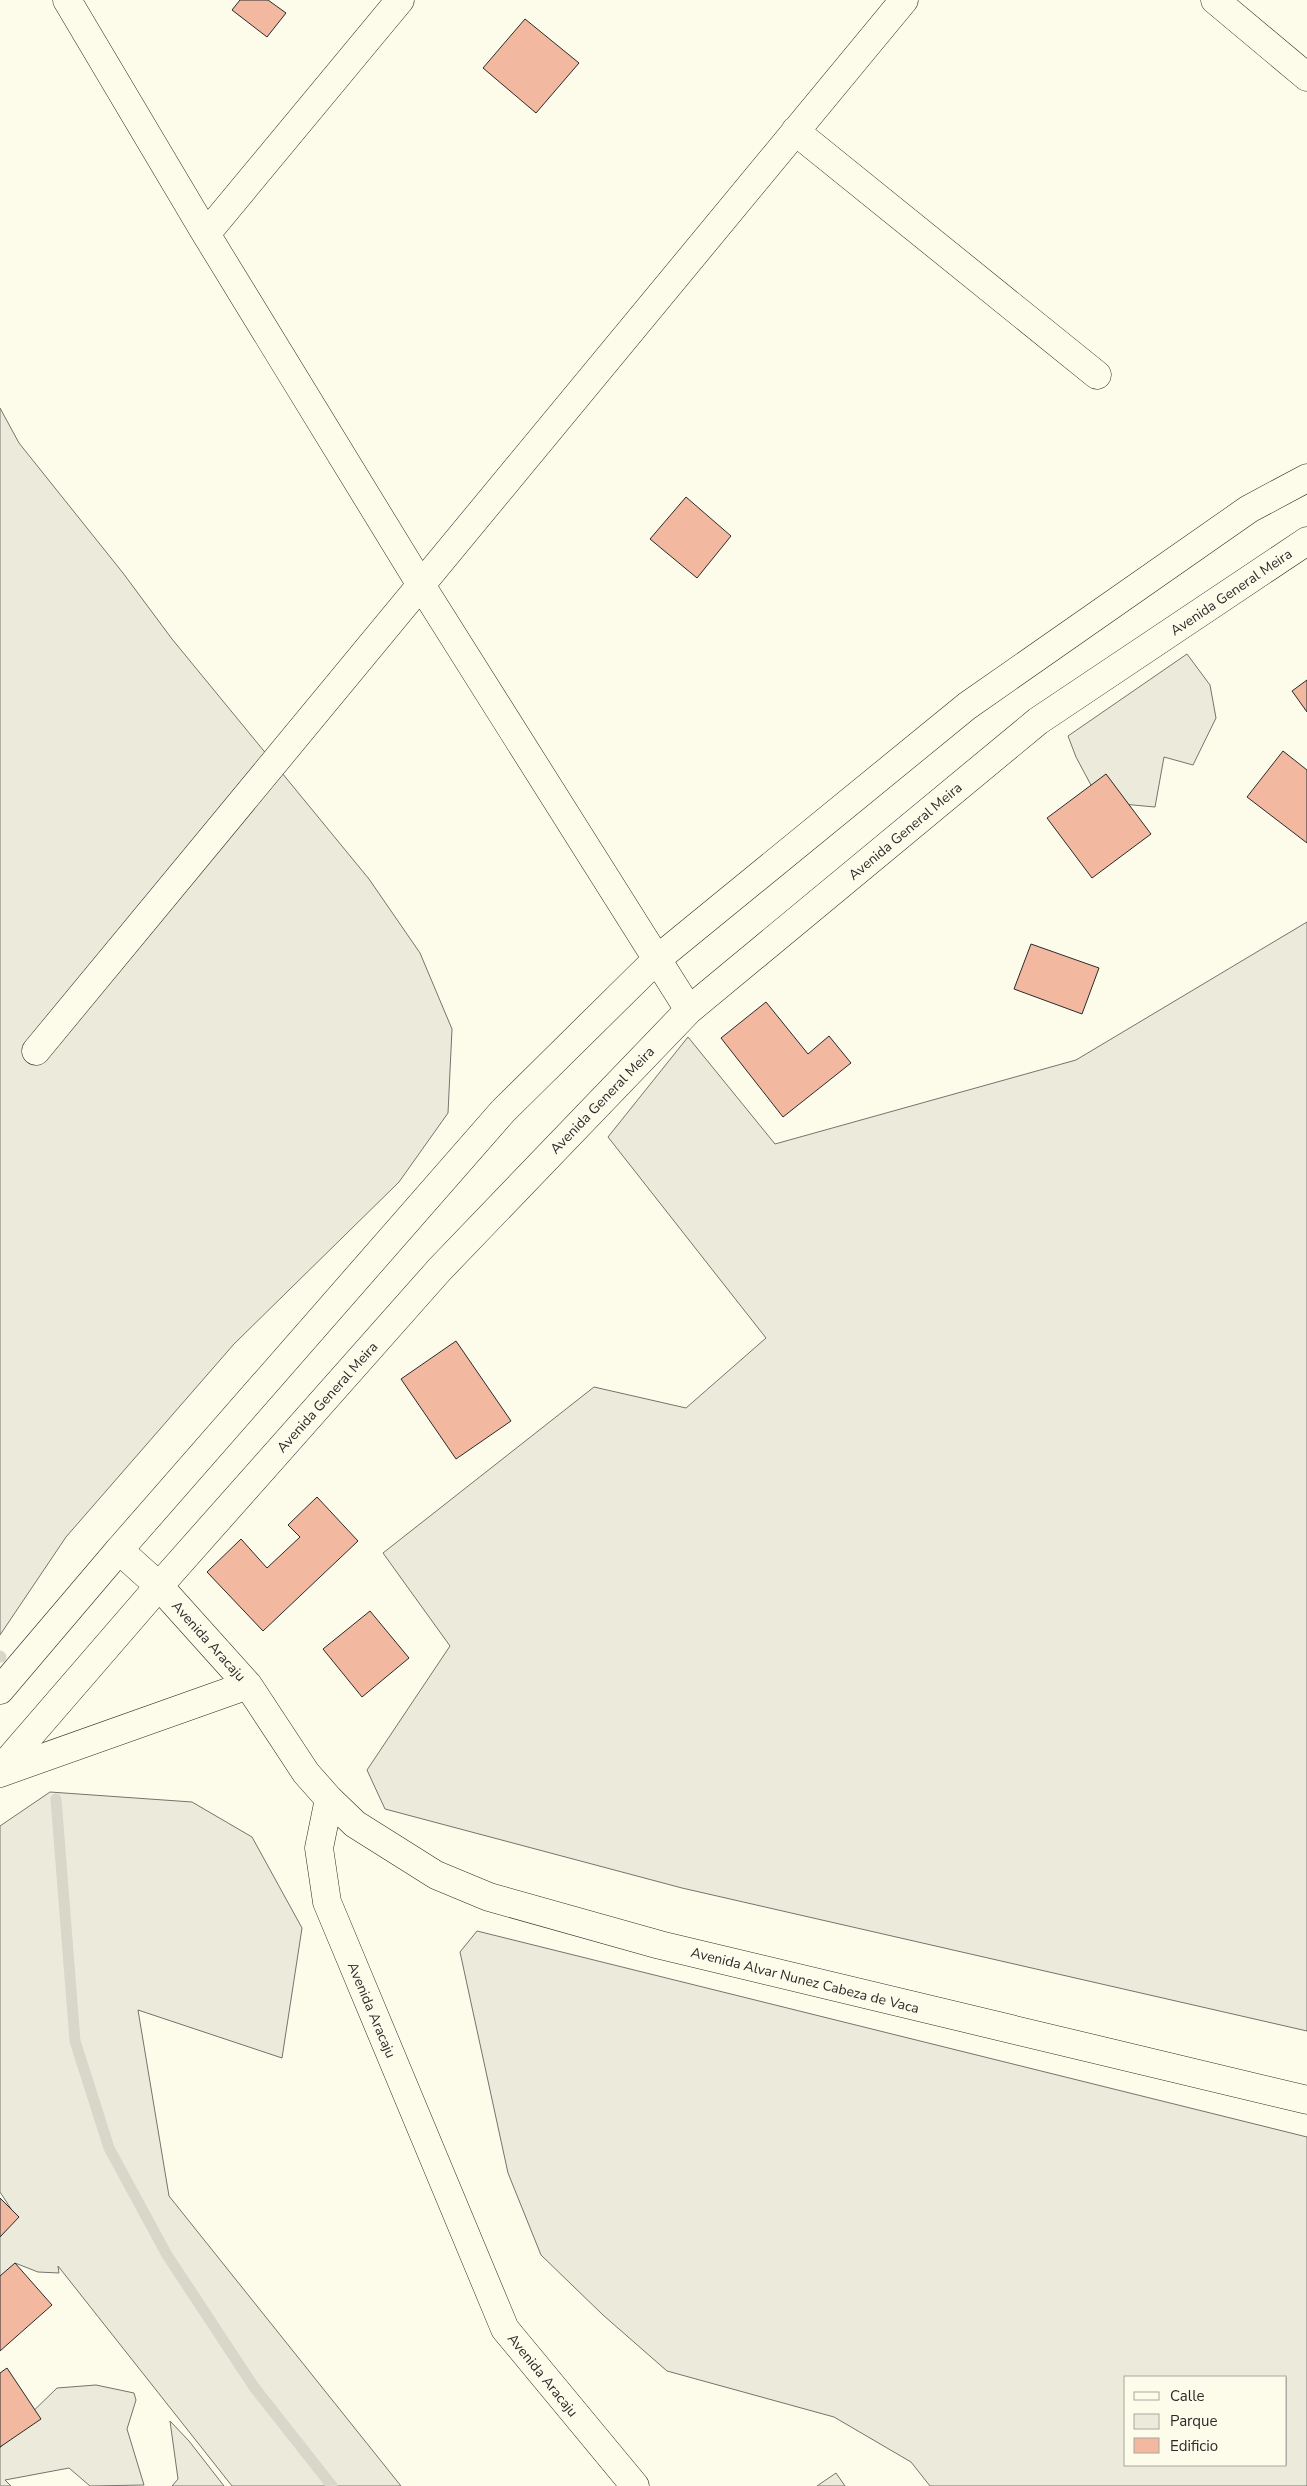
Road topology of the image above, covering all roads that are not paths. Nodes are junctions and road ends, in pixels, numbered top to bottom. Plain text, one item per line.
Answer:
1 (67, 0) edge
2 (400, 0) edge
3 (904, 0) edge
4 (1215, 0) edge
5 (1307, 77) edge
6 (795, 131) junction
7 (206, 234) junction
8 (1097, 375) dead end
9 (1307, 478) edge
10 (1307, 541) edge
11 (421, 585) junction
12 (656, 960) junction
13 (688, 1010) junction
14 (36, 1051) dead end
15 (119, 1550) junction
16 (159, 1586) junction
17 (248, 1685) junction
18 (0, 1690) edge
19 (0, 1772) edge
20 (328, 1799) junction
21 (1307, 2100) edge
22 (634, 2486) edge

1 - 7 street
2 - 7 street
3 - 6 street
4 - 5 street
6 - 8 street
6 - 11 street
7 - 11 street
9 - 12 street
10 - 13 street, Avenida General Meira
11 - 12 street
11 - 14 street
12 - 13 street
12 - 15 street
13 - 16 street, Avenida General Meira
15 - 16 street, Avenida Aracaju
15 - 18 street
16 - 17 street, Avenida Aracaju
16 - 19 street, Avenida General Meira
17 - 19 street
17 - 20 street, Avenida Aracaju
20 - 21 street, Avenida Alvar Nunez Cabeza de Vaca
20 - 22 street, Avenida Aracaju

